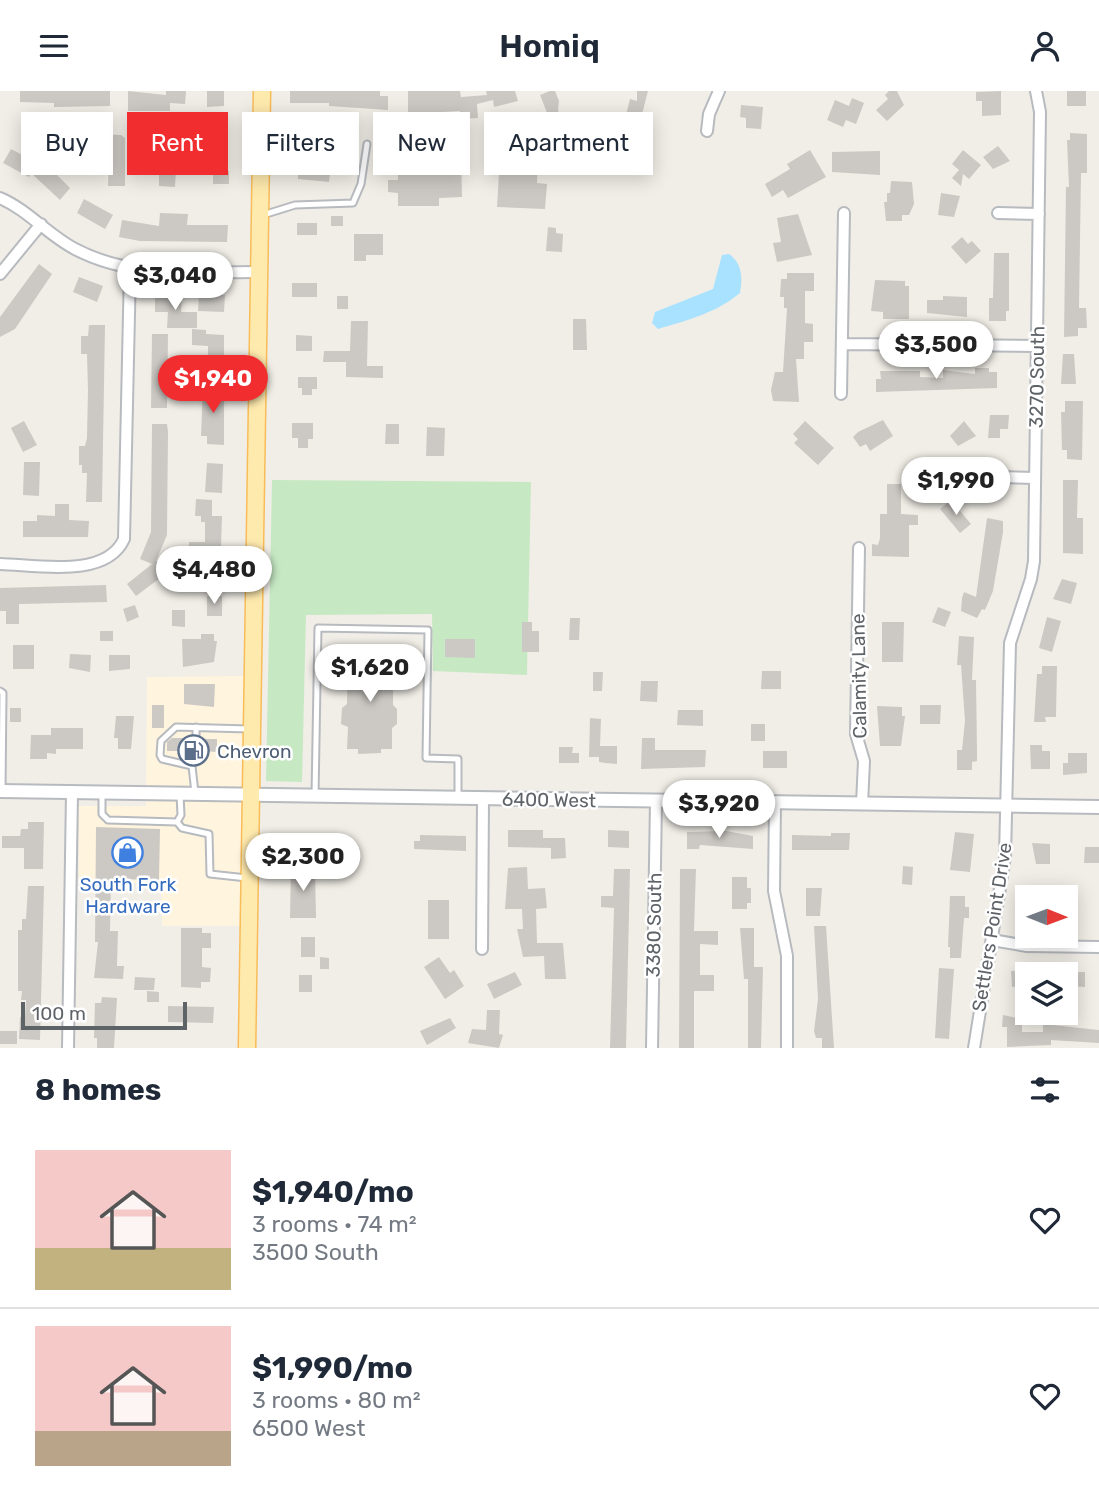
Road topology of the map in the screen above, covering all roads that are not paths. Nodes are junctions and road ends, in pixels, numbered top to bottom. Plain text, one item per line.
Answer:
1 (262, 91) edge
2 (719, 91) edge
3 (1036, 91) edge
4 (707, 131) dead end
5 (367, 144) dead end
6 (0, 198) edge
7 (844, 213) dead end
8 (998, 213) dead end
9 (1039, 214) junction
10 (260, 216) junction
11 (41, 224) junction
12 (131, 269) junction
13 (259, 272) junction
14 (0, 274) edge
15 (842, 344) junction
16 (1037, 346) junction
17 (841, 394) dead end
18 (994, 477) dead end
19 (1035, 478) junction
20 (859, 548) dead end
21 (0, 564) edge
22 (0, 691) edge
23 (196, 727) junction
24 (252, 729) junction
25 (196, 739) dead end
26 (196, 751) dead end
27 (192, 765) junction
28 (1, 792) edge
29 (72, 793) junction
30 (102, 793) junction
31 (180, 795) junction
32 (195, 795) junction
33 (251, 795) junction
34 (315, 796) junction
35 (458, 798) junction
36 (483, 799) junction
37 (656, 801) junction
38 (775, 803) junction
39 (862, 804) junction
40 (1007, 806) junction
41 (1099, 807) edge
42 (177, 822) junction
43 (250, 878) junction
44 (992, 940) junction
45 (1099, 947) edge
46 (482, 949) dead end
47 (68, 1048) edge
48 (247, 1048) edge
49 (652, 1048) edge
50 (788, 1048) edge
51 (974, 1048) edge

1 - 10 main road
2 - 4 street
3 - 9 street, 3270 South
5 - 10 lane
6 - 11 street
7 - 15 street
8 - 9 street
9 - 16 street, 3270 South
10 - 13 main road
11 - 12 street
11 - 14 street
12 - 13 street
12 - 21 street
13 - 24 main road
15 - 16 street
15 - 17 street
16 - 19 street, 3270 South
18 - 19 street
19 - 40 street, 3270 South
20 - 39 street, Calamity Lane
22 - 28 lane
23 - 24 lane
23 - 25 lane
23 - 27 lane
24 - 33 main road
26 - 27 lane
27 - 32 lane
28 - 29 street, 6400 West
29 - 30 street, 6400 West
29 - 47 street
30 - 31 street, 6400 West
30 - 42 lane
31 - 32 street, 6400 West
31 - 42 lane
32 - 33 street, 6400 West
33 - 34 street, 6400 West
33 - 43 main road
34 - 35 street, 6400 West
34 - 35 lane
35 - 36 street, 6400 West
36 - 37 street, 6400 West
36 - 46 street
37 - 38 street, 6400 West
37 - 49 street, 3380 South
38 - 39 street, 6400 West
38 - 50 street
39 - 40 street, 6400 West
40 - 41 street, 6400 West
40 - 44 street, Settlers Point Drive
42 - 43 lane
43 - 48 main road
44 - 45 street
44 - 51 street, Settlers Point Drive

